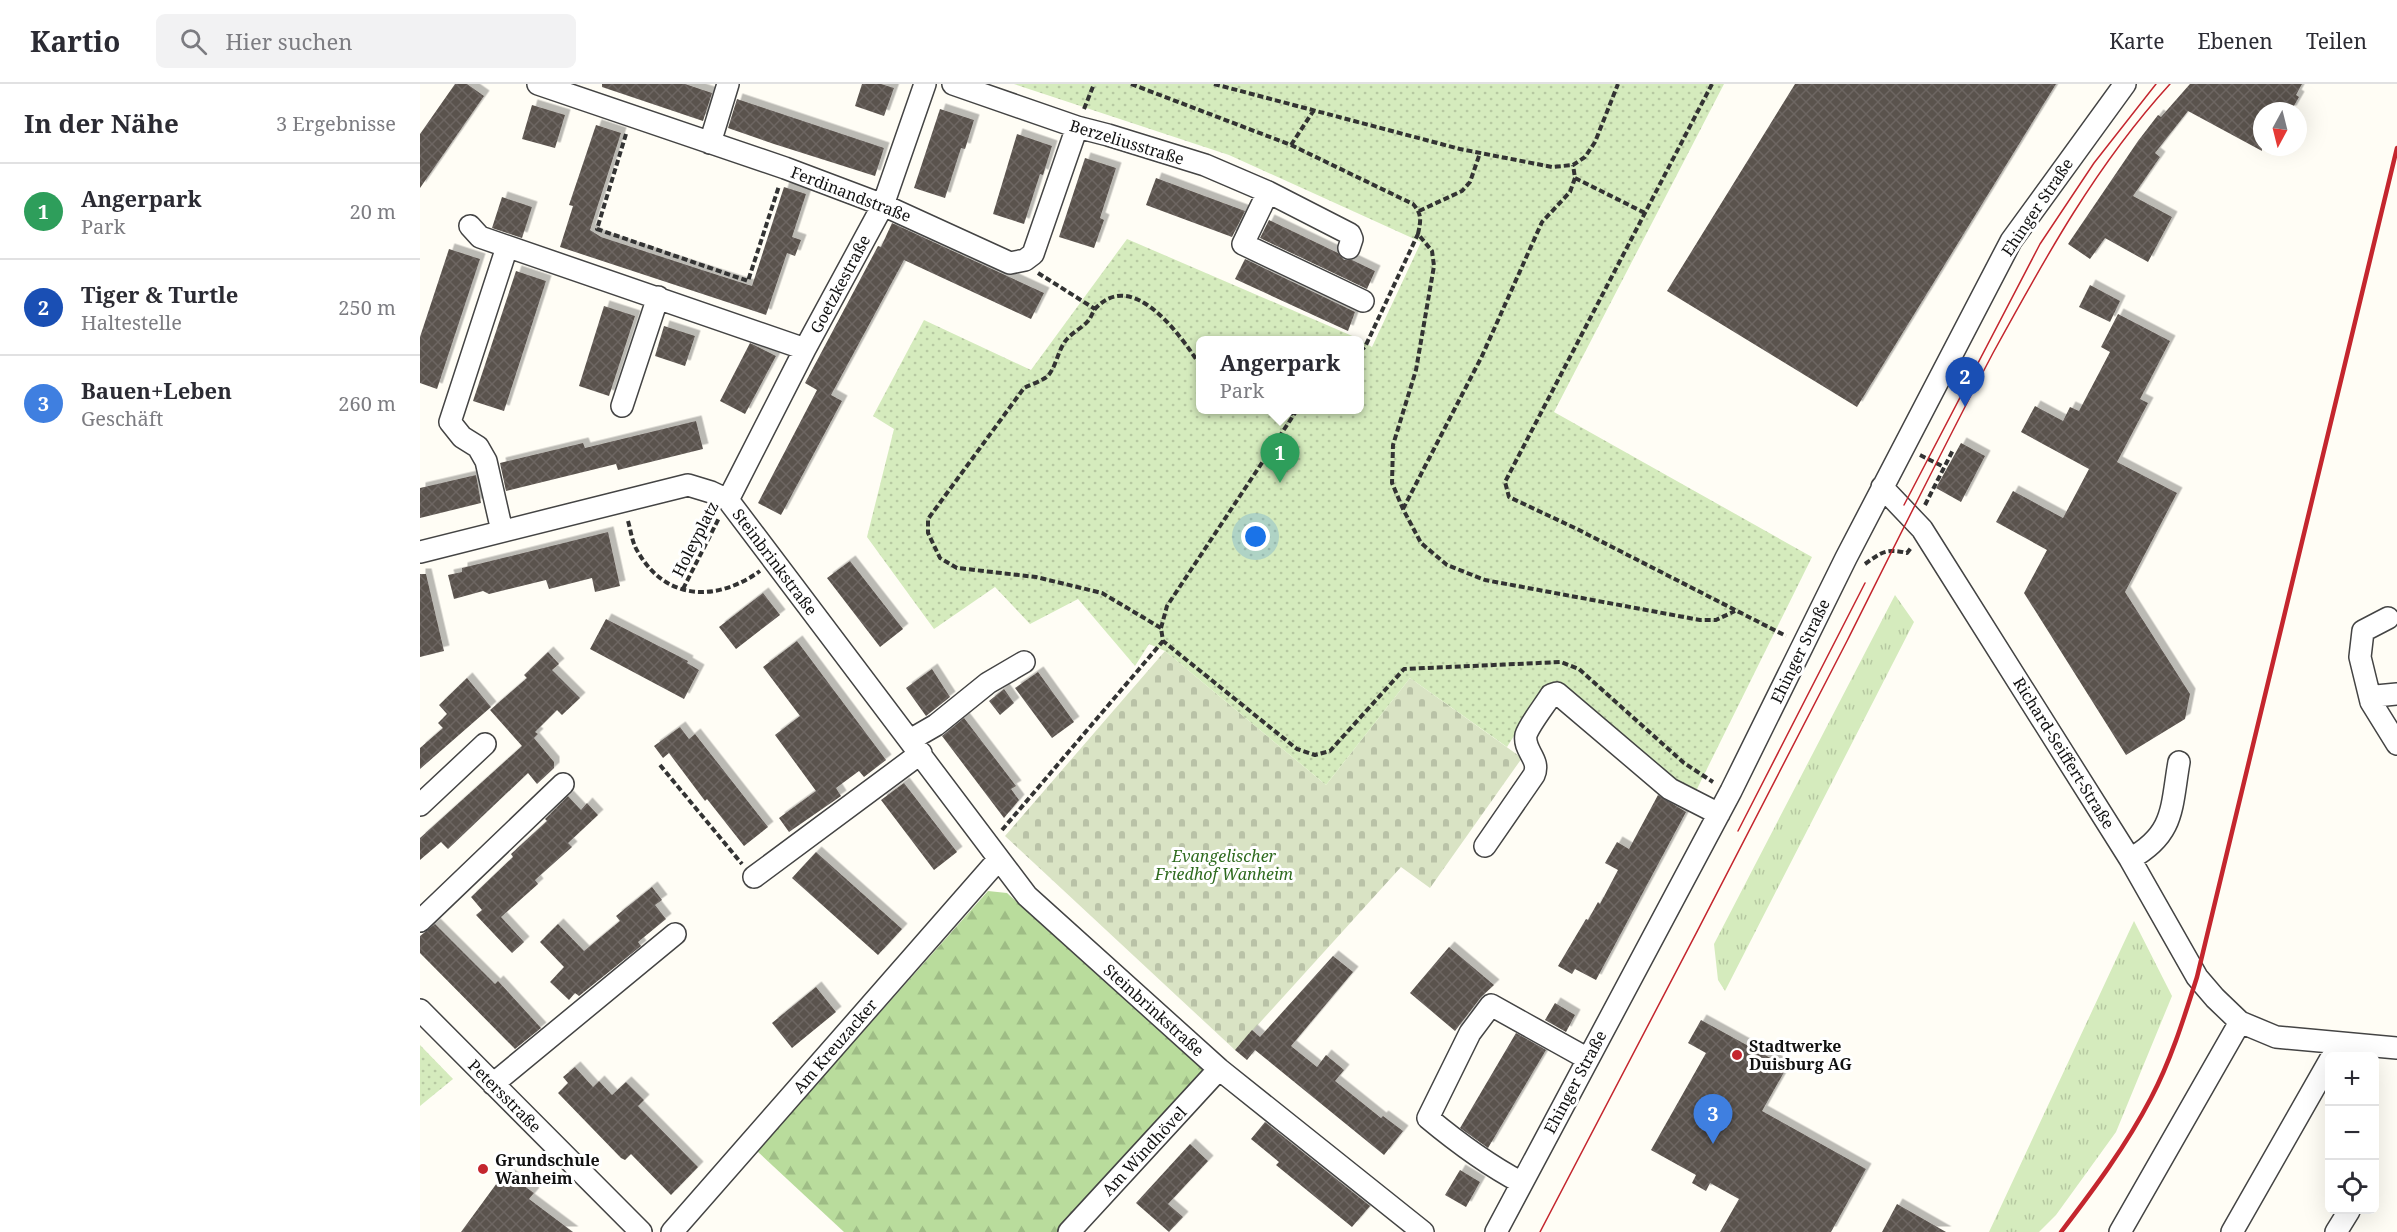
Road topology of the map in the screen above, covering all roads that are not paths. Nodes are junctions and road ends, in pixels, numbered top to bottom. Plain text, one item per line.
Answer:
1 (538, 84) edge
2 (728, 84) edge
3 (926, 84) edge
4 (953, 84) edge
5 (2125, 84) edge
6 (1077, 128) junction
7 (710, 144) junction
8 (1268, 192) junction
9 (883, 205) junction
10 (470, 226) dead end
11 (507, 247) junction
12 (1350, 248) dead end
13 (658, 297) junction
14 (1363, 301) dead end
15 (805, 349) junction
16 (622, 406) dead end
17 (1882, 487) junction
18 (728, 500) junction
19 (502, 531) junction
20 (420, 552) edge
21 (2388, 618) dead end
22 (1024, 662) dead end
23 (2397, 694) edge
24 (2371, 702) junction
25 (485, 744) dead end
26 (2397, 744) edge
27 (915, 746) junction
28 (2179, 762) dead end
29 (563, 784) dead end
30 (420, 805) edge
31 (1719, 814) junction
32 (1485, 846) dead end
33 (993, 853) junction
34 (2130, 859) junction
35 (753, 877) road end
36 (420, 921) edge
37 (675, 933) dead end
38 (420, 1010) edge
39 (2240, 1022) junction
40 (2397, 1048) edge
41 (2329, 1052) edge
42 (2346, 1052) edge
43 (1588, 1059) junction
44 (2325, 1067) edge
45 (1219, 1069) junction
46 (493, 1084) junction
47 (1522, 1183) junction
48 (2347, 1214) edge
49 (641, 1232) edge
50 (672, 1232) edge
51 (1069, 1232) edge
52 (1423, 1232) edge
53 (1496, 1232) edge
54 (2120, 1232) edge
55 (2232, 1232) edge
56 (2336, 1232) edge

1 - 7 street, Ferdinandstraße
2 - 7 street
3 - 9 street, Goetzkestraße
4 - 6 street, Berzeliusstraße
5 - 17 street, Ehinger Straße
6 - 8 street, Berzeliusstraße
6 - 9 street, Ferdinandstraße
7 - 9 street, Ferdinandstraße
8 - 12 street, Berzeliusstraße
8 - 14 street
9 - 15 street, Goetzkestraße
10 - 11 street, Goetzkestraße
11 - 13 street, Goetzkestraße
11 - 19 street
13 - 15 street, Goetzkestraße
13 - 16 street
15 - 18 street, Goetzkestraße
17 - 31 street, Ehinger Straße
17 - 34 street, Richard-Seiffert-Straße
18 - 19 street, Steinbrinkstraße
18 - 27 street, Steinbrinkstraße
19 - 20 street, Steinbrinkstraße
21 - 24 street
22 - 27 street
23 - 24 street
24 - 26 street
25 - 30 street
27 - 33 street, Steinbrinkstraße
27 - 35 street
28 - 34 street
29 - 36 street
31 - 32 street
31 - 43 street, Ehinger Straße
33 - 45 street, Steinbrinkstraße
33 - 50 street, Am Kreuzacker
34 - 39 street, Richard-Seiffert-Straße
37 - 46 street
38 - 46 street, Petersstraße
39 - 41 street, Richard-Seiffert-Straße
39 - 54 street
40 - 42 street, Richard-Seiffert-Straße
43 - 47 street, Ehinger Straße
43 - 47 street
44 - 55 street
45 - 51 street, Am Windhövel
45 - 52 street, Steinbrinkstraße
46 - 49 street, Petersstraße
47 - 53 street, Ehinger Straße
48 - 56 street

